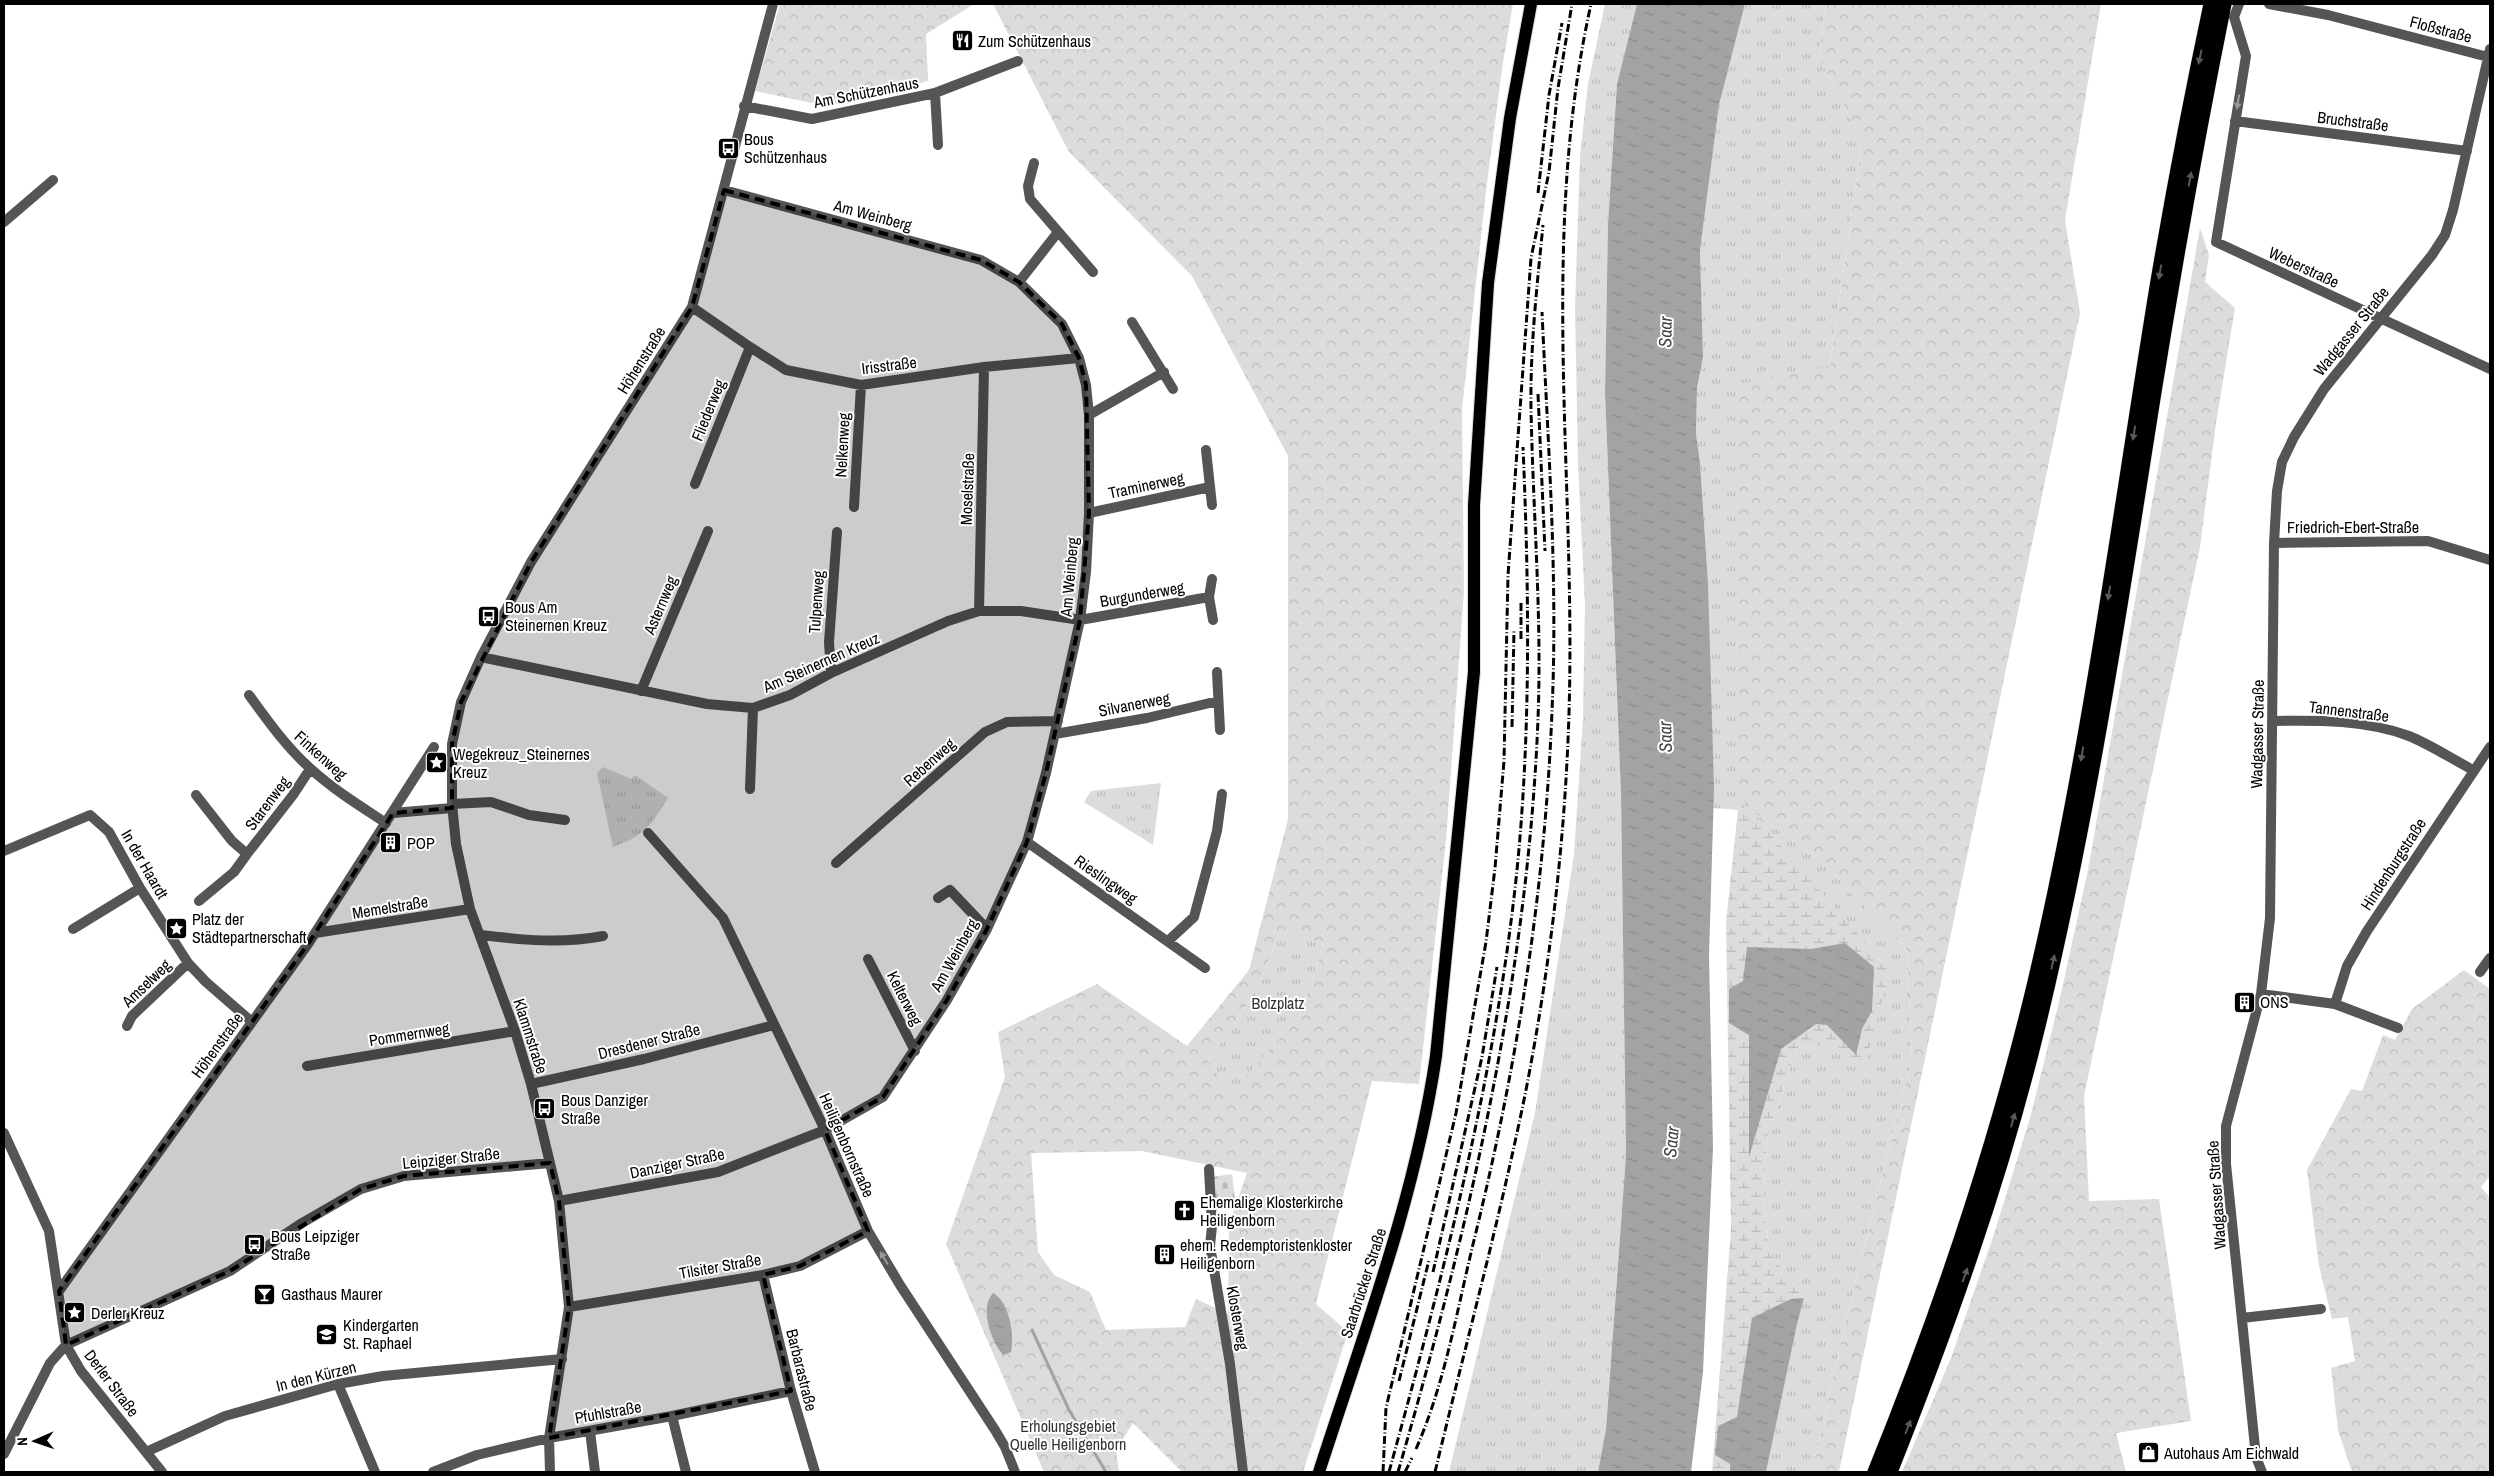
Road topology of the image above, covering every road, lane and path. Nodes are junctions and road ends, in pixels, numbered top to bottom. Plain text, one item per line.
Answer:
1 (773, 4) edge
2 (1531, 4) edge
3 (2239, 4) edge
4 (2269, 4) edge
5 (2217, 7) edge
6 (2489, 53) edge
7 (1018, 61) dead end
8 (935, 93) junction
9 (744, 106) junction
10 (2235, 121) junction
11 (938, 145) dead end
12 (2467, 151) junction
13 (1034, 163) dead end
14 (53, 180) dead end
15 (724, 190) junction
16 (4, 222) edge
17 (1058, 232) junction
18 (1093, 272) dead end
19 (1019, 282) junction
20 (692, 307) junction
21 (2379, 319) junction
22 (1132, 322) dead end
23 (750, 348) junction
24 (1079, 358) junction
25 (984, 367) junction
26 (2490, 369) edge
27 (1164, 372) junction
28 (861, 386) junction
29 (1173, 389) dead end
30 (1089, 415) junction
31 (1206, 450) dead end
32 (695, 484) dead end
33 (1210, 487) junction
34 (1212, 505) dead end
35 (854, 507) dead end
36 (1089, 513) junction
37 (708, 531) dead end
38 (837, 532) dead end
39 (2274, 542) junction
40 (2490, 560) edge
41 (1212, 579) dead end
42 (1209, 597) junction
43 (979, 611) junction
44 (1080, 620) junction
45 (1213, 620) dead end
46 (481, 657) junction
47 (1217, 672) dead end
48 (831, 673) junction
49 (641, 691) junction
50 (249, 694) dead end
51 (1218, 701) junction
52 (461, 702) joint
53 (753, 708) junction
54 (1058, 721) junction
55 (2273, 721) junction
56 (1220, 730) dead end
57 (1054, 734) junction
58 (434, 747) dead end
59 (2490, 747) edge
60 (310, 769) junction
61 (2473, 770) junction
62 (750, 789) dead end
63 (196, 794) dead end
64 (1222, 794) dead end
65 (452, 806) junction
66 (393, 813) junction
67 (565, 820) dead end
68 (386, 823) junction
69 (648, 833) dead end
70 (1027, 842) junction
71 (4, 851) edge
72 (247, 854) junction
73 (836, 863) dead end
74 (140, 888) junction
75 (938, 898) dead end
76 (199, 901) dead end
77 (470, 909) junction
78 (73, 929) dead end
79 (987, 929) junction
80 (315, 933) junction
81 (481, 935) junction
82 (603, 936) dead end
83 (1168, 940) junction
84 (2490, 958) edge
85 (868, 959) dead end
86 (188, 963) junction
87 (1206, 968) dead end
88 (2480, 972) dead end
89 (2261, 994) junction
90 (2335, 1004) junction
91 (252, 1022) junction
92 (774, 1025) junction
93 (127, 1026) dead end
94 (2398, 1028) dead end
95 (515, 1031) junction
96 (915, 1051) junction
97 (307, 1066) dead end
98 (532, 1084) junction
99 (825, 1130) junction
100 (4, 1133) edge
101 (550, 1163) junction
102 (1209, 1169) dead end
103 (559, 1201) junction
104 (868, 1231) junction
105 (763, 1275) junction
106 (59, 1291) junction
107 (569, 1307) junction
108 (2321, 1309) dead end
109 (2242, 1318) junction
110 (66, 1345) junction
111 (562, 1359) junction
112 (338, 1384) junction
113 (791, 1391) junction
114 (672, 1416) junction
115 (590, 1431) junction
116 (549, 1438) junction
117 (5, 1450) edge
118 (146, 1452) junction
119 (162, 1472) edge
120 (375, 1472) edge
121 (433, 1472) edge
122 (550, 1472) edge
123 (596, 1472) edge
124 (686, 1472) edge
125 (815, 1472) edge
126 (1015, 1472) edge
127 (1243, 1472) edge
128 (1318, 1472) edge
129 (1875, 1472) edge
130 (1890, 1472) edge
131 (2262, 1472) edge

1 - 9 street, Höhenstraße
2 - 128 main road, Saarbrücker Straße
3 -> 10 street
4 - 6 street, Floßstraße
5 -> 129 highway
130 -> 5 highway
6 - 12 street, Wadgasser Straße
7 - 8 street, Am Schützenhaus
8 - 9 street, Am Schützenhaus
8 - 11 street, Am Schützenhaus
9 - 15 street, Höhenstraße
10 - 12 street, Bruchstraße
10 - 21 street, Weberstraße
12 - 21 street, Wadgasser Straße
13 - 17 street
14 - 16 street
15 - 19 street, Am Weinberg
15 - 20 street, Höhenstraße
17 - 18 street
17 - 19 street
19 - 24 street, Am Weinberg
20 - 23 street, Irisstraße
20 - 46 street, Höhenstraße
21 - 26 street, Weberstraße
21 - 39 street, Wadgasser Straße
22 - 27 street
23 - 28 street, Irisstraße
23 - 32 street, Fliederweg
24 - 25 street, Irisstraße
24 - 30 street, Am Weinberg
25 - 28 street, Irisstraße
25 - 43 street, Moselstraße
27 - 29 street
27 - 30 street
28 - 35 street, Nelkenweg
30 - 36 street, Am Weinberg
31 - 33 street, Traminerweg
33 - 34 street, Traminerweg
33 - 36 street, Traminerweg
36 - 44 street, Am Weinberg
37 - 49 street, Asternweg
38 - 48 street, Tulpenweg
39 - 40 street, Friedrich-Ebert-Straße
39 - 55 street, Wadgasser Straße
41 - 42 street, Burgunderweg
42 - 44 street, Burgunderweg
42 - 45 street, Burgunderweg
43 - 44 street, Am Steinernen Kreuz
43 - 48 street, Am Steinernen Kreuz
44 - 54 street, Am Weinberg
46 - 49 street, Am Steinernen Kreuz
46 - 52 street, Höhenstraße
47 - 51 street
48 - 53 street, Am Steinernen Kreuz
49 - 53 street, Am Steinernen Kreuz
50 - 60 street, Finkenweg
51 - 56 street
51 - 57 street, Silvanerweg
52 - 65 street, Klammstraße
53 - 62 street
54 - 57 street, Am Weinberg
54 - 73 street, Rebenweg
55 - 61 street, Tannenstraße
55 - 89 street, Wadgasser Straße
57 - 70 street, Am Weinberg
58 - 66 street, Höhenstraße
59 - 61 street, Hindenburgstraße
60 - 68 street, Finkenweg
60 - 72 street, Starenweg
61 - 90 street, Hindenburgstraße
63 - 72 street, Starenweg
64 - 83 street
65 - 66 street
65 - 67 street
65 - 77 street, Klammstraße
66 - 68 street, Höhenstraße
68 - 80 street, Höhenstraße
69 - 92 street, Heiligenbornstraße
70 - 79 street, Am Weinberg
70 - 83 street, Rieslingweg
71 - 74 street, In der Haardt
72 - 76 street, Starenweg
74 - 78 street
74 - 86 street, In der Haardt
75 - 79 street
77 - 80 street, Memelstraße
77 - 81 street, Klammstraße
79 - 96 street, Am Weinberg
80 - 91 street, Höhenstraße
81 - 82 street
81 - 95 street, Klammstraße
83 - 87 street, Rieslingweg
84 - 88 street
85 - 96 street, Kelterweg
86 - 91 street, In der Haardt
86 - 93 street, Amselweg
89 - 90 street
89 - 109 street, Wadgasser Straße
90 - 94 street
91 - 106 street, Höhenstraße
92 - 98 street, Dresdener Straße
92 - 99 street, Heiligenbornstraße
95 - 97 street, Pommernweg
95 - 98 street, Klammstraße
96 - 99 street, Am Weinberg
98 - 101 street, Klammstraße
99 - 103 street, Danziger Straße
99 - 104 street, Heiligenbornstraße
100 - 106 street, Derler Straße
101 - 103 street, Klammstraße
101 - 110 street, Leipziger Straße
102 - 127 street, Klosterweg
103 - 107 street, Klammstraße
104 - 105 street, Tilsiter Straße
126 -> 104 street, Heiligenbornstraße
105 - 107 street, Tilsiter Straße
105 - 113 street, Barbarastraße
106 - 110 street, Derler Straße
107 - 111 street, Klammstraße
108 - 109 street
109 - 131 street, Wadgasser Straße
110 - 117 street
110 - 118 street, Derler Straße
111 - 112 street, In den Kürzen
111 - 116 street, Klammstraße
112 - 118 street, In den Kürzen
112 - 120 street
113 - 114 street, Pfuhlstraße
113 - 125 street, Barbarastraße
114 - 115 street, Pfuhlstraße
114 - 124 street
115 - 116 street, Pfuhlstraße
115 - 123 street
116 - 121 street, Pfuhlstraße
116 - 122 street, Klammstraße
118 - 119 street, Derler Straße

